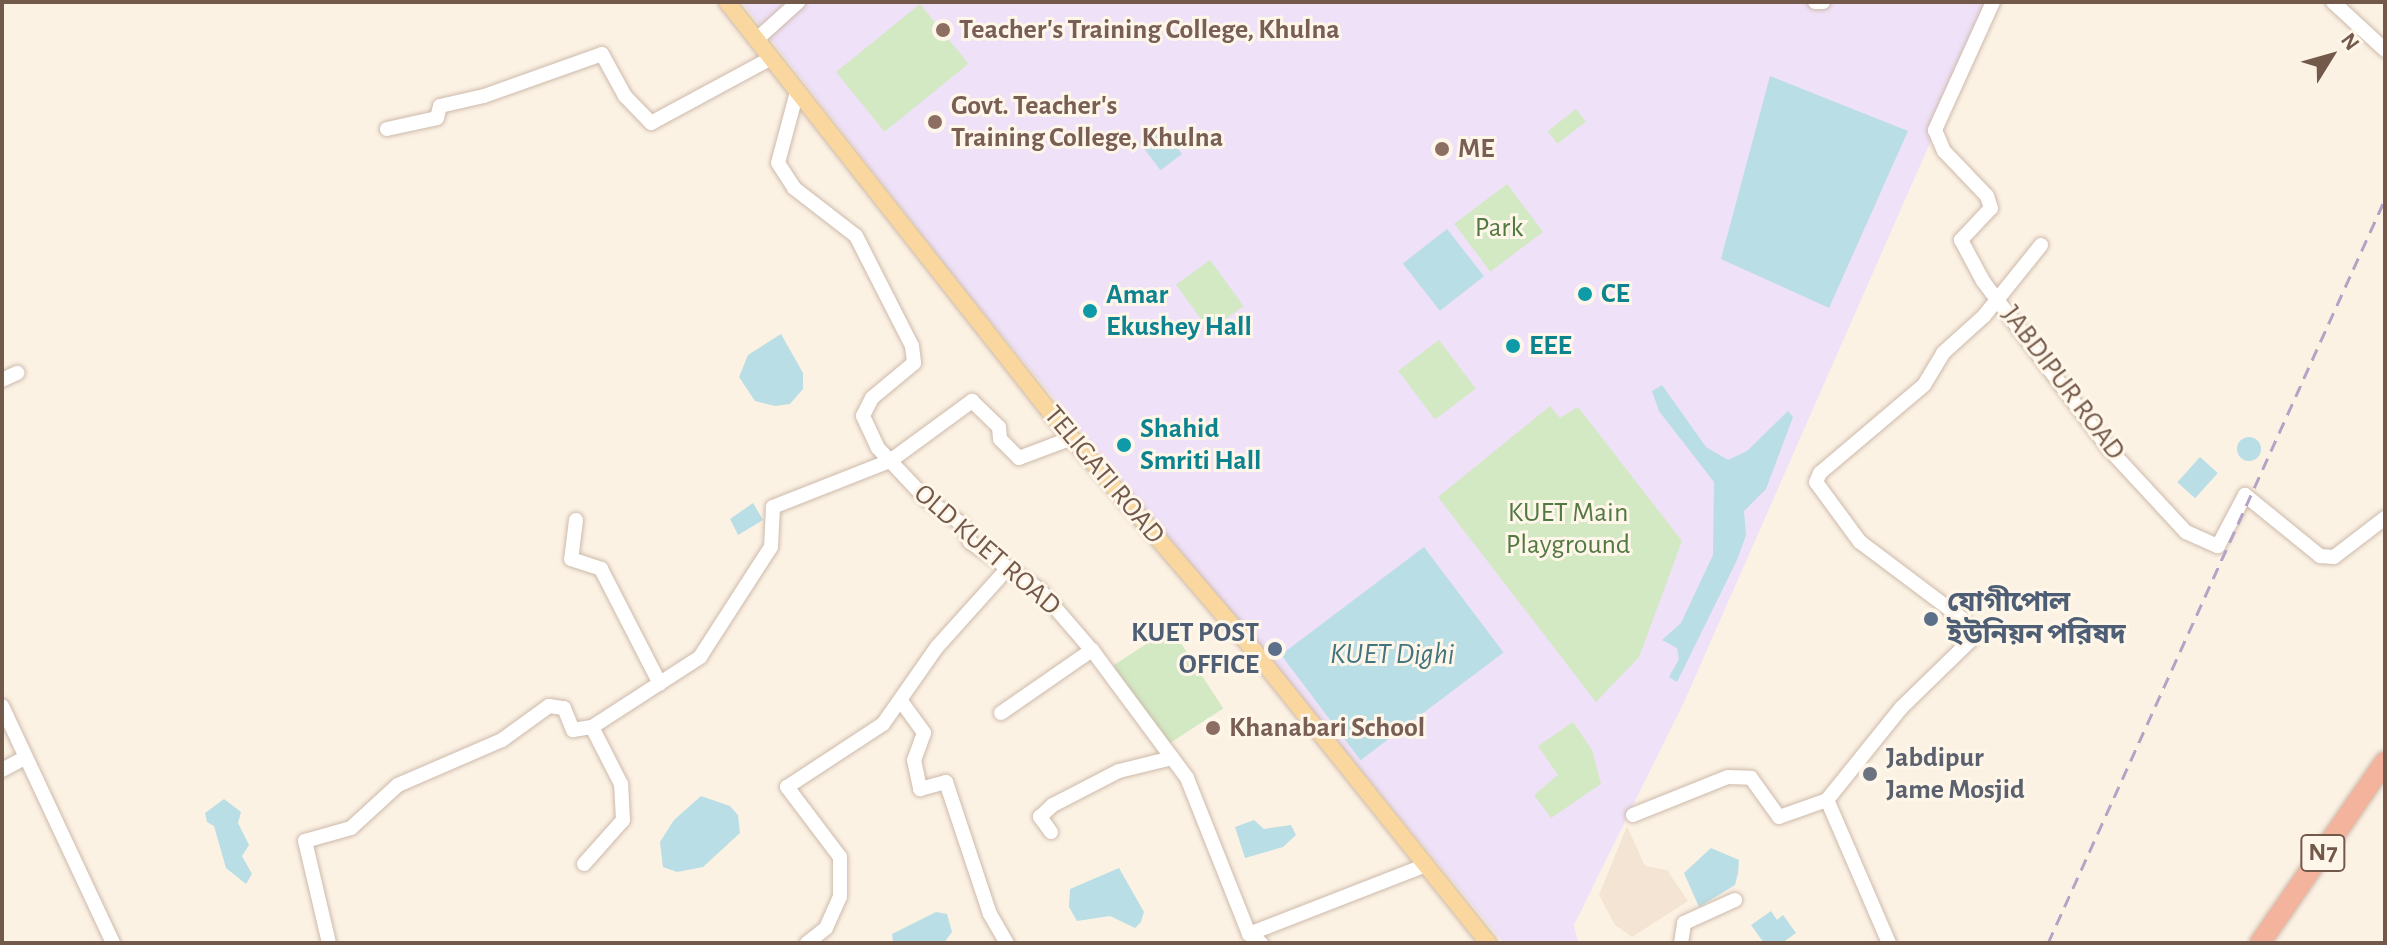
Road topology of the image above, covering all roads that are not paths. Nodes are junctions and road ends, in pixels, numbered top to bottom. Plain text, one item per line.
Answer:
1 (727, 2) edge
2 (798, 2) edge
3 (1815, 2) edge
4 (1823, 2) edge
5 (1993, 2) edge
6 (2333, 2) edge
7 (756, 40) junction
8 (2385, 50) edge
9 (771, 58) junction
10 (797, 92) junction
11 (387, 129) dead end
12 (2041, 245) dead end
13 (1998, 298) junction
14 (17, 373) dead end
15 (2, 380) edge
16 (1072, 438) junction
17 (890, 461) junction
18 (2385, 518) edge
19 (576, 520) dead end
20 (1008, 568) junction
21 (1092, 650) junction
22 (660, 684) junction
23 (901, 701) junction
24 (2, 706) edge
25 (1001, 713) dead end
26 (592, 727) junction
27 (25, 758) junction
28 (1172, 758) junction
29 (2385, 762) edge
30 (2, 770) edge
31 (1827, 800) junction
32 (1633, 815) dead end
33 (1051, 832) dead end
34 (584, 864) dead end
35 (1426, 865) junction
36 (1735, 900) dead end
37 (1255, 939) edge
38 (113, 943) edge
39 (329, 943) edge
40 (807, 943) edge
41 (1007, 943) edge
42 (1488, 943) edge
43 (1681, 943) edge
44 (1889, 943) edge
45 (2260, 943) edge

1 - 7 main road, TELIGATI ROAD
2 - 7 street
3 - 4 street
5 - 13 street, JABDIPUR ROAD
6 - 8 street
7 - 9 main road, TELIGATI ROAD
9 - 10 main road, TELIGATI ROAD
9 - 11 street
10 - 16 main road, TELIGATI ROAD
10 - 17 street, OLD KUET ROAD
12 - 13 street
13 - 18 street, JABDIPUR ROAD
13 - 31 street
14 - 15 street
16 - 17 street
16 - 35 main road, TELIGATI ROAD
17 - 20 street, OLD KUET ROAD
17 - 22 street
19 - 22 street
20 - 21 street, OLD KUET ROAD
20 - 23 street
21 - 25 street
21 - 28 street, OLD KUET ROAD
22 - 26 street
23 - 40 street
23 - 41 street
24 - 27 street
26 - 34 street
26 - 39 street
27 - 30 street
27 - 38 street
28 - 33 street
28 - 37 street, OLD KUET ROAD
29 - 45 highway, N7
31 - 32 street
31 - 44 street
35 - 37 street
35 - 42 main road, TELIGATI ROAD
36 - 43 street

